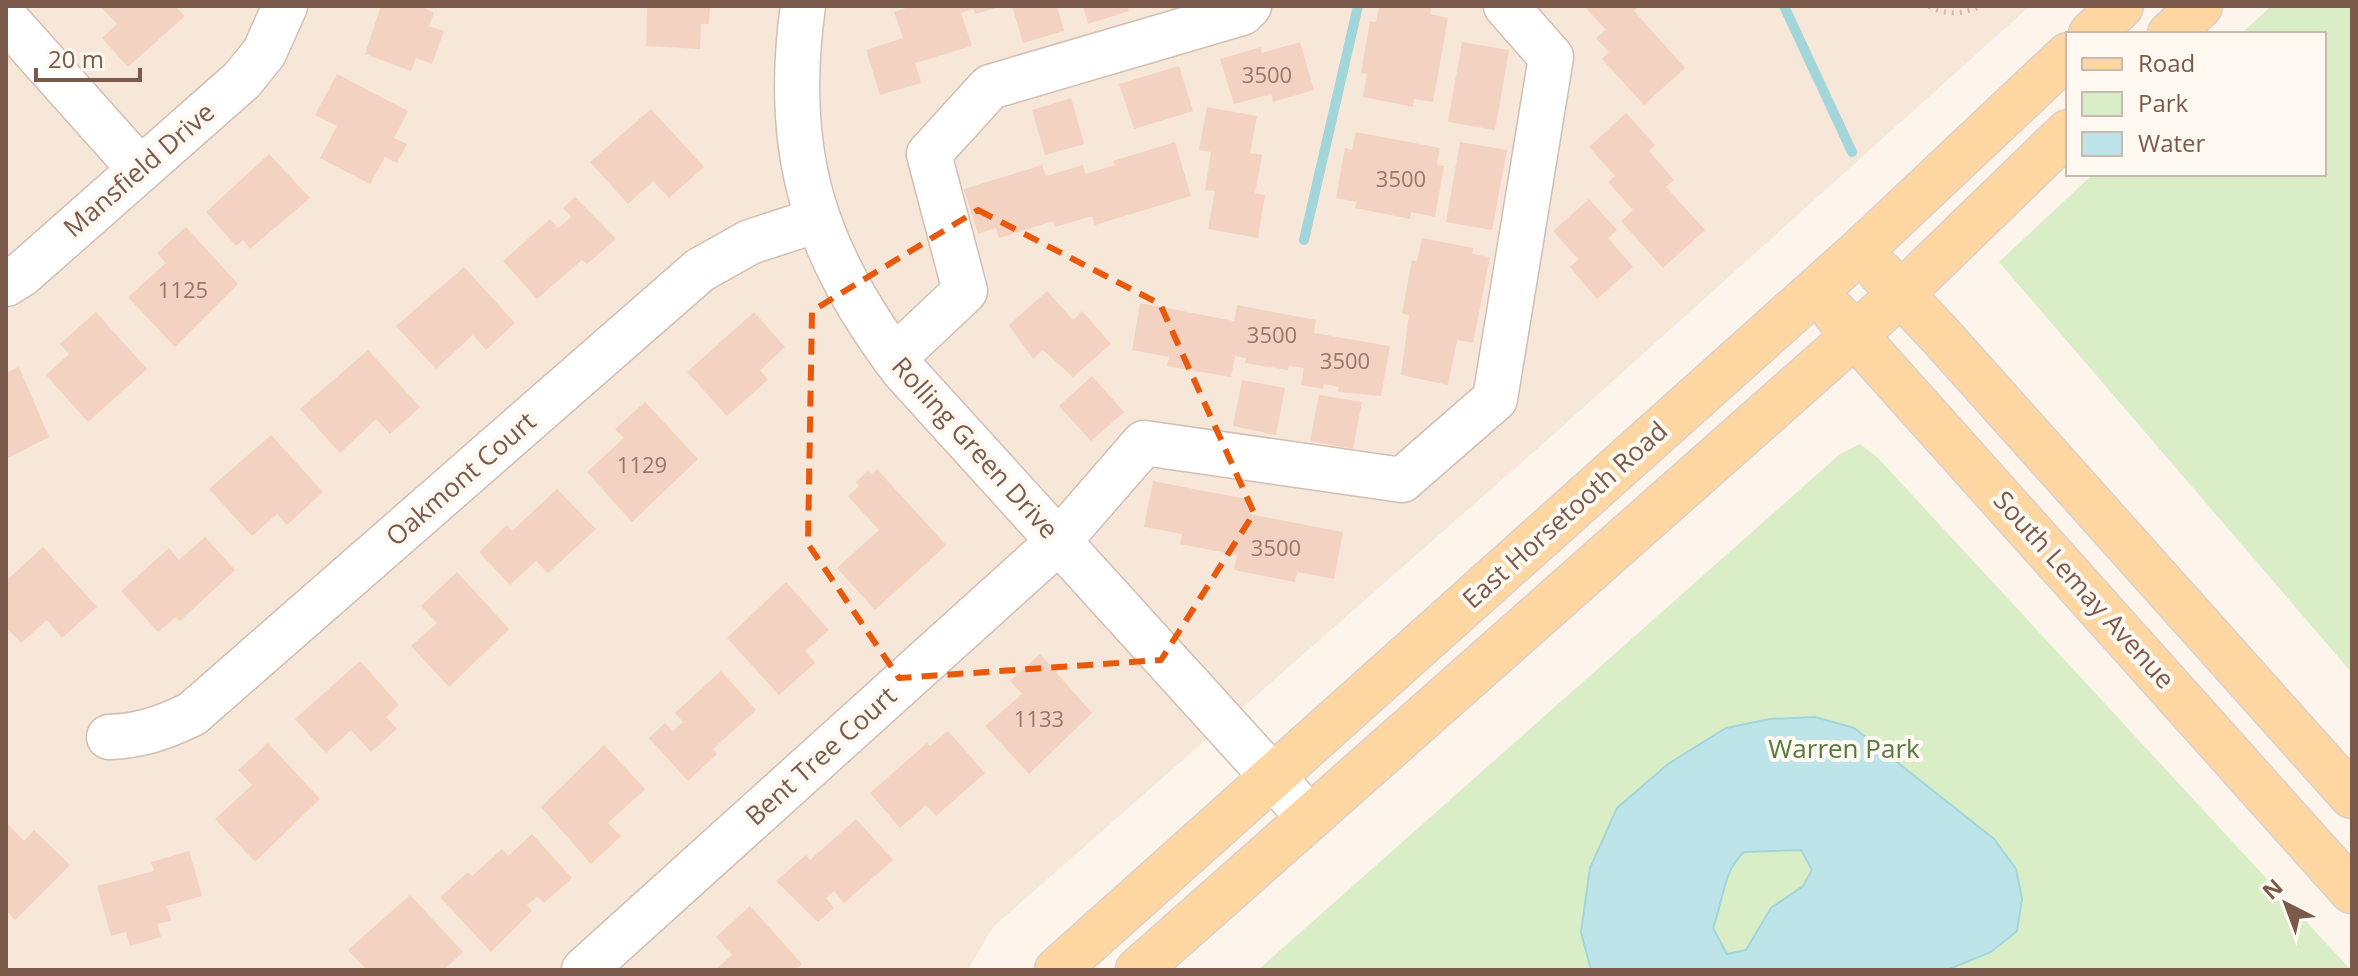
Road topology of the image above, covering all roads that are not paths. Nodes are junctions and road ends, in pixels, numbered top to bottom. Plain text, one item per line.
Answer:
1 (285, 6) edge
2 (803, 6) edge
3 (1249, 6) edge
4 (1506, 6) edge
5 (2121, 6) edge
6 (2200, 6) edge
7 (6, 19) edge
8 (2093, 32) edge
9 (2172, 32) edge
10 (2066, 57) edge
11 (2066, 134) edge
12 (140, 169) junction
13 (817, 220) junction
14 (1860, 251) junction
15 (6, 284) edge
16 (1815, 291) junction
17 (1900, 295) junction
18 (1854, 333) junction
19 (894, 358) junction
20 (1058, 542) junction
21 (109, 737) dead end
22 (1272, 778) junction
23 (2352, 796) edge
24 (1309, 817) junction
25 (2352, 891) edge
26 (584, 970) edge
27 (1057, 970) edge
28 (1138, 970) edge

1 - 12 street, Mansfield Drive
2 - 13 street, Rolling Green Drive
3 - 19 street
4 - 20 street, Bent Tree Court
5 - 8 main road
6 - 9 main road
7 - 12 street
10 - 14 main road, East Horsetooth Road
11 - 17 main road
12 - 15 street, Mansfield Drive
13 - 19 street, Rolling Green Drive
13 - 21 street, Oakmont Court
14 - 16 main road, East Horsetooth Road
14 - 17 main road
16 - 18 main road, South Lemay Avenue
16 - 22 main road, East Horsetooth Road
17 - 18 main road
17 - 23 main road
18 - 24 main road
18 - 25 main road, South Lemay Avenue
19 - 20 street, Rolling Green Drive
20 - 22 street, Rolling Green Drive
20 - 26 street, Bent Tree Court
22 - 24 street, Rolling Green Drive
22 - 27 main road, East Horsetooth Road
24 - 28 main road

